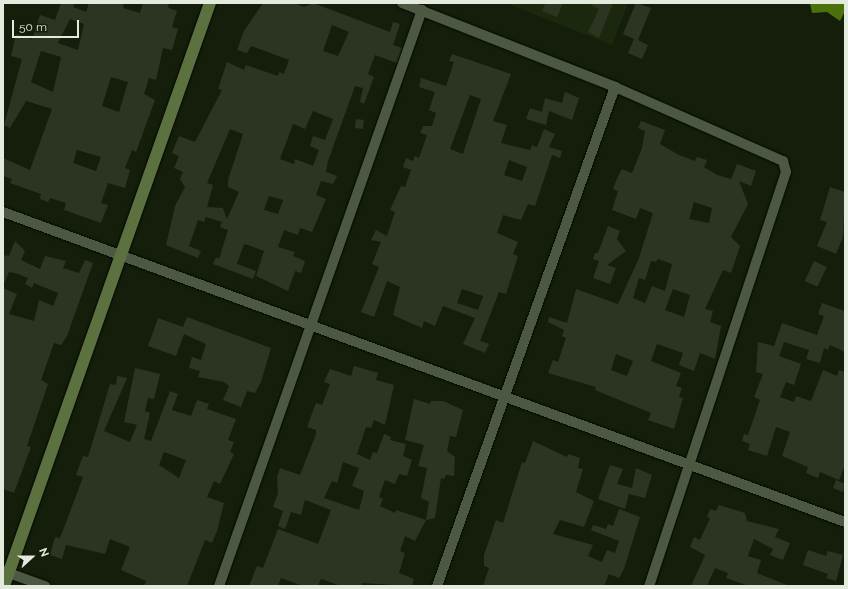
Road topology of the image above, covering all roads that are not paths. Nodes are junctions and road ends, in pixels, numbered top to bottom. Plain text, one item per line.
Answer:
1 (210, 3) edge
2 (402, 3) edge
3 (422, 10) junction
4 (615, 88) junction
5 (3, 212) edge
6 (120, 255) junction
7 (310, 326) junction
8 (504, 398) junction
9 (690, 466) junction
10 (845, 522) edge
11 (6, 572) edge
12 (4, 586) edge
13 (45, 586) edge
14 (219, 586) edge
15 (437, 586) edge
16 (649, 586) edge

1 - 6 street
2 - 3 street
3 - 4 street
3 - 7 street
4 - 8 street
4 - 9 street
5 - 6 street
6 - 7 street
6 - 11 street
7 - 8 street
7 - 14 street
8 - 9 street
8 - 15 street
9 - 10 street
9 - 16 street
11 - 12 street
11 - 13 street

